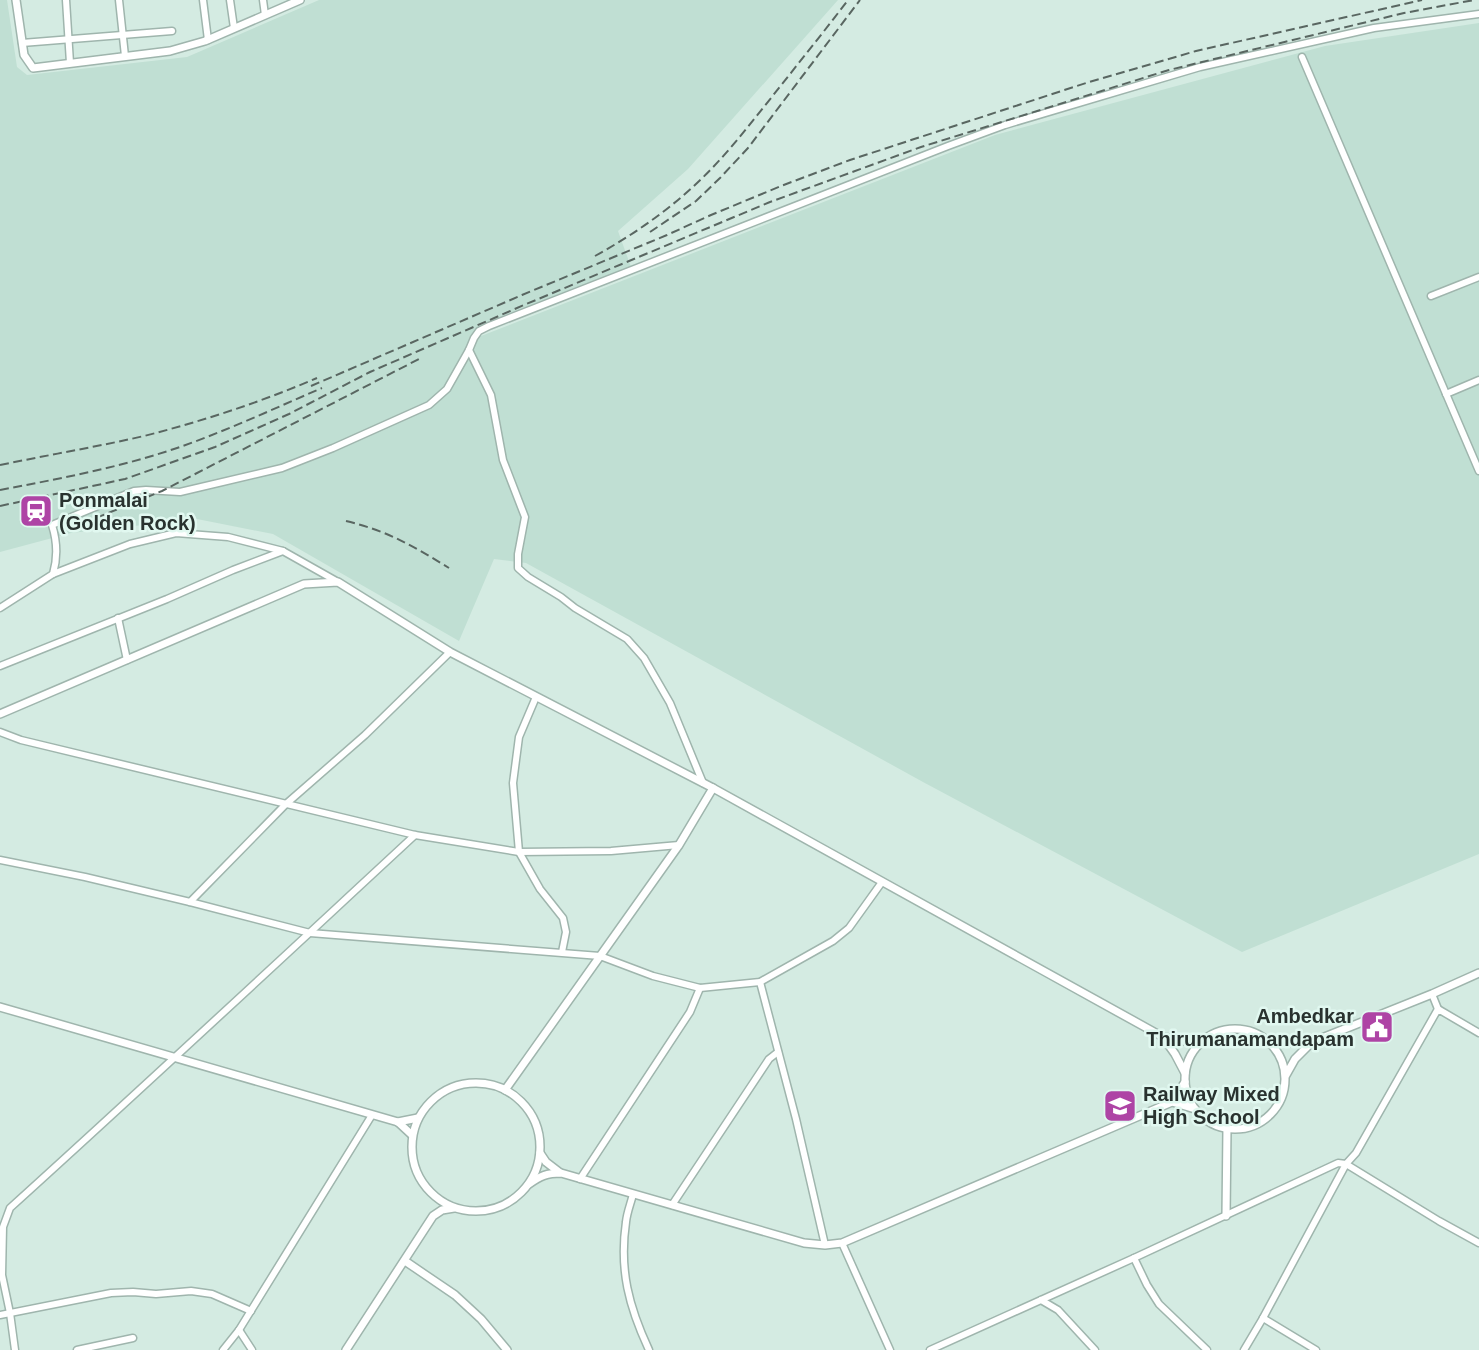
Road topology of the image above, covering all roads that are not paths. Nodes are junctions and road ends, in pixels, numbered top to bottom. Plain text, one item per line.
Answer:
1 (16, 0) edge
2 (66, 0) edge
3 (119, 0) edge
4 (203, 0) edge
5 (231, 0) edge
6 (263, 0) edge
7 (295, 1) edge
8 (1479, 14) edge
9 (265, 15) junction
10 (234, 28) junction
11 (172, 31) dead end
12 (123, 35) junction
13 (69, 39) junction
14 (208, 40) junction
15 (22, 43) junction
16 (125, 56) junction
17 (1302, 57) dead end
18 (70, 63) junction
19 (1479, 277) edge
20 (1431, 296) dead end
21 (469, 350) junction
22 (1479, 380) edge
23 (1446, 394) junction
24 (1479, 471) edge
25 (283, 551) junction
26 (53, 574) junction
27 (338, 582) junction
28 (0, 608) edge
29 (118, 618) junction
30 (450, 652) junction
31 (127, 660) junction
32 (0, 666) edge
33 (536, 697) junction
34 (0, 714) edge
35 (0, 732) edge
36 (703, 783) junction
37 (713, 788) junction
38 (286, 804) junction
39 (415, 836) junction
40 (679, 845) junction
41 (519, 852) junction
42 (0, 860) edge
43 (882, 882) junction
44 (190, 902) junction
45 (310, 933) junction
46 (562, 952) junction
47 (600, 956) junction
48 (1479, 973) edge
49 (760, 982) junction
50 (700, 988) junction
51 (1432, 994) junction
52 (0, 1007) edge
53 (1438, 1009) junction
54 (1479, 1034) edge
55 (1163, 1037) junction
56 (1270, 1041) junction
57 (1202, 1042) junction
58 (1312, 1042) junction
59 (777, 1052) junction
60 (176, 1058) junction
61 (1286, 1077) junction
62 (1185, 1078) junction
63 (505, 1090) junction
64 (1172, 1102) junction
65 (1195, 1109) junction
66 (372, 1115) junction
67 (418, 1118) junction
68 (398, 1122) junction
69 (1227, 1128) junction
70 (412, 1135) junction
71 (540, 1153) junction
72 (1346, 1164) junction
73 (561, 1173) junction
74 (580, 1179) junction
75 (529, 1184) junction
76 (431, 1194) junction
77 (633, 1194) junction
78 (672, 1205) junction
79 (454, 1208) junction
80 (433, 1216) junction
81 (1226, 1216) junction
82 (842, 1243) junction
83 (1479, 1244) edge
84 (825, 1245) junction
85 (1134, 1258) junction
86 (405, 1261) junction
87 (1041, 1300) junction
88 (251, 1311) junction
89 (10, 1313) junction
90 (0, 1315) edge
91 (1263, 1318) junction
92 (239, 1330) junction
93 (134, 1338) dead end
94 (940, 1348) edge
95 (15, 1350) edge
96 (77, 1350) edge
97 (223, 1350) edge
98 (252, 1350) edge
99 (346, 1350) edge
100 (507, 1350) edge
101 (649, 1350) edge
102 (890, 1350) edge
103 (930, 1350) edge
104 (1095, 1350) edge
105 (1207, 1350) edge
106 (1244, 1350) edge
107 (1316, 1350) edge

1 - 15 street
2 - 13 street
3 - 12 street
4 - 14 street
5 - 10 street
6 - 9 street
7 - 9 street
8 - 21 street
9 - 10 street
10 - 14 street
11 - 12 street
12 - 13 street
12 - 16 street
13 - 15 street
13 - 18 street
14 - 16 street
15 - 18 street
16 - 18 street
17 - 23 street
19 - 20 street
21 - 26 street
21 - 36 street
22 - 23 street
23 - 24 street
25 - 26 street
25 - 27 street
25 - 29 street
26 - 28 street
27 - 30 street
27 - 31 street
29 - 31 street
29 - 32 street
30 - 33 street
30 - 38 street
31 - 34 street
33 - 36 street
33 - 41 street
35 - 38 street
36 - 37 street
37 - 40 street
37 - 43 street
38 - 39 street
38 - 44 street
39 - 41 street
39 - 45 street
40 - 41 street
40 - 47 street
41 - 46 street
42 - 44 street
43 - 49 street
43 - 55 street
44 - 45 street
45 - 46 street
45 - 60 street
46 - 47 street
47 - 50 street
47 - 63 street
48 - 51 street
49 - 50 street
49 - 59 street
50 - 74 street
51 - 53 street
51 - 58 street
52 - 60 street
53 - 54 street
53 - 72 street
55 - 57 street
55 - 62 street
56 - 57 street
56 - 58 street
56 - 61 street
57 - 62 street
58 - 61 street
59 - 78 street
59 - 84 street
60 - 66 street
60 - 89 street
61 - 69 street
62 - 64 street
62 - 65 street
63 - 67 street
63 - 71 street
64 - 65 street
64 - 82 street
65 - 69 street
66 - 68 street
66 - 88 street
67 - 68 street
67 - 70 street
68 - 70 street
69 - 81 street
70 - 76 street
71 - 73 street
71 - 75 street
72 - 81 street
72 - 83 street
72 - 91 street
73 - 74 street
73 - 75 street
74 - 77 street
75 - 79 street
76 - 79 street
76 - 80 street
77 - 78 street
77 - 101 street
78 - 84 street
79 - 80 street
80 - 86 street
81 - 85 street
82 - 84 street
82 - 102 street
85 - 87 street
85 - 105 street
86 - 99 street
86 - 100 street
87 - 94 street
87 - 104 street
88 - 89 street
88 - 92 street
89 - 90 street
89 - 95 street
91 - 106 street
91 - 107 street
92 - 97 street
92 - 98 street
93 - 96 street
94 - 103 street

